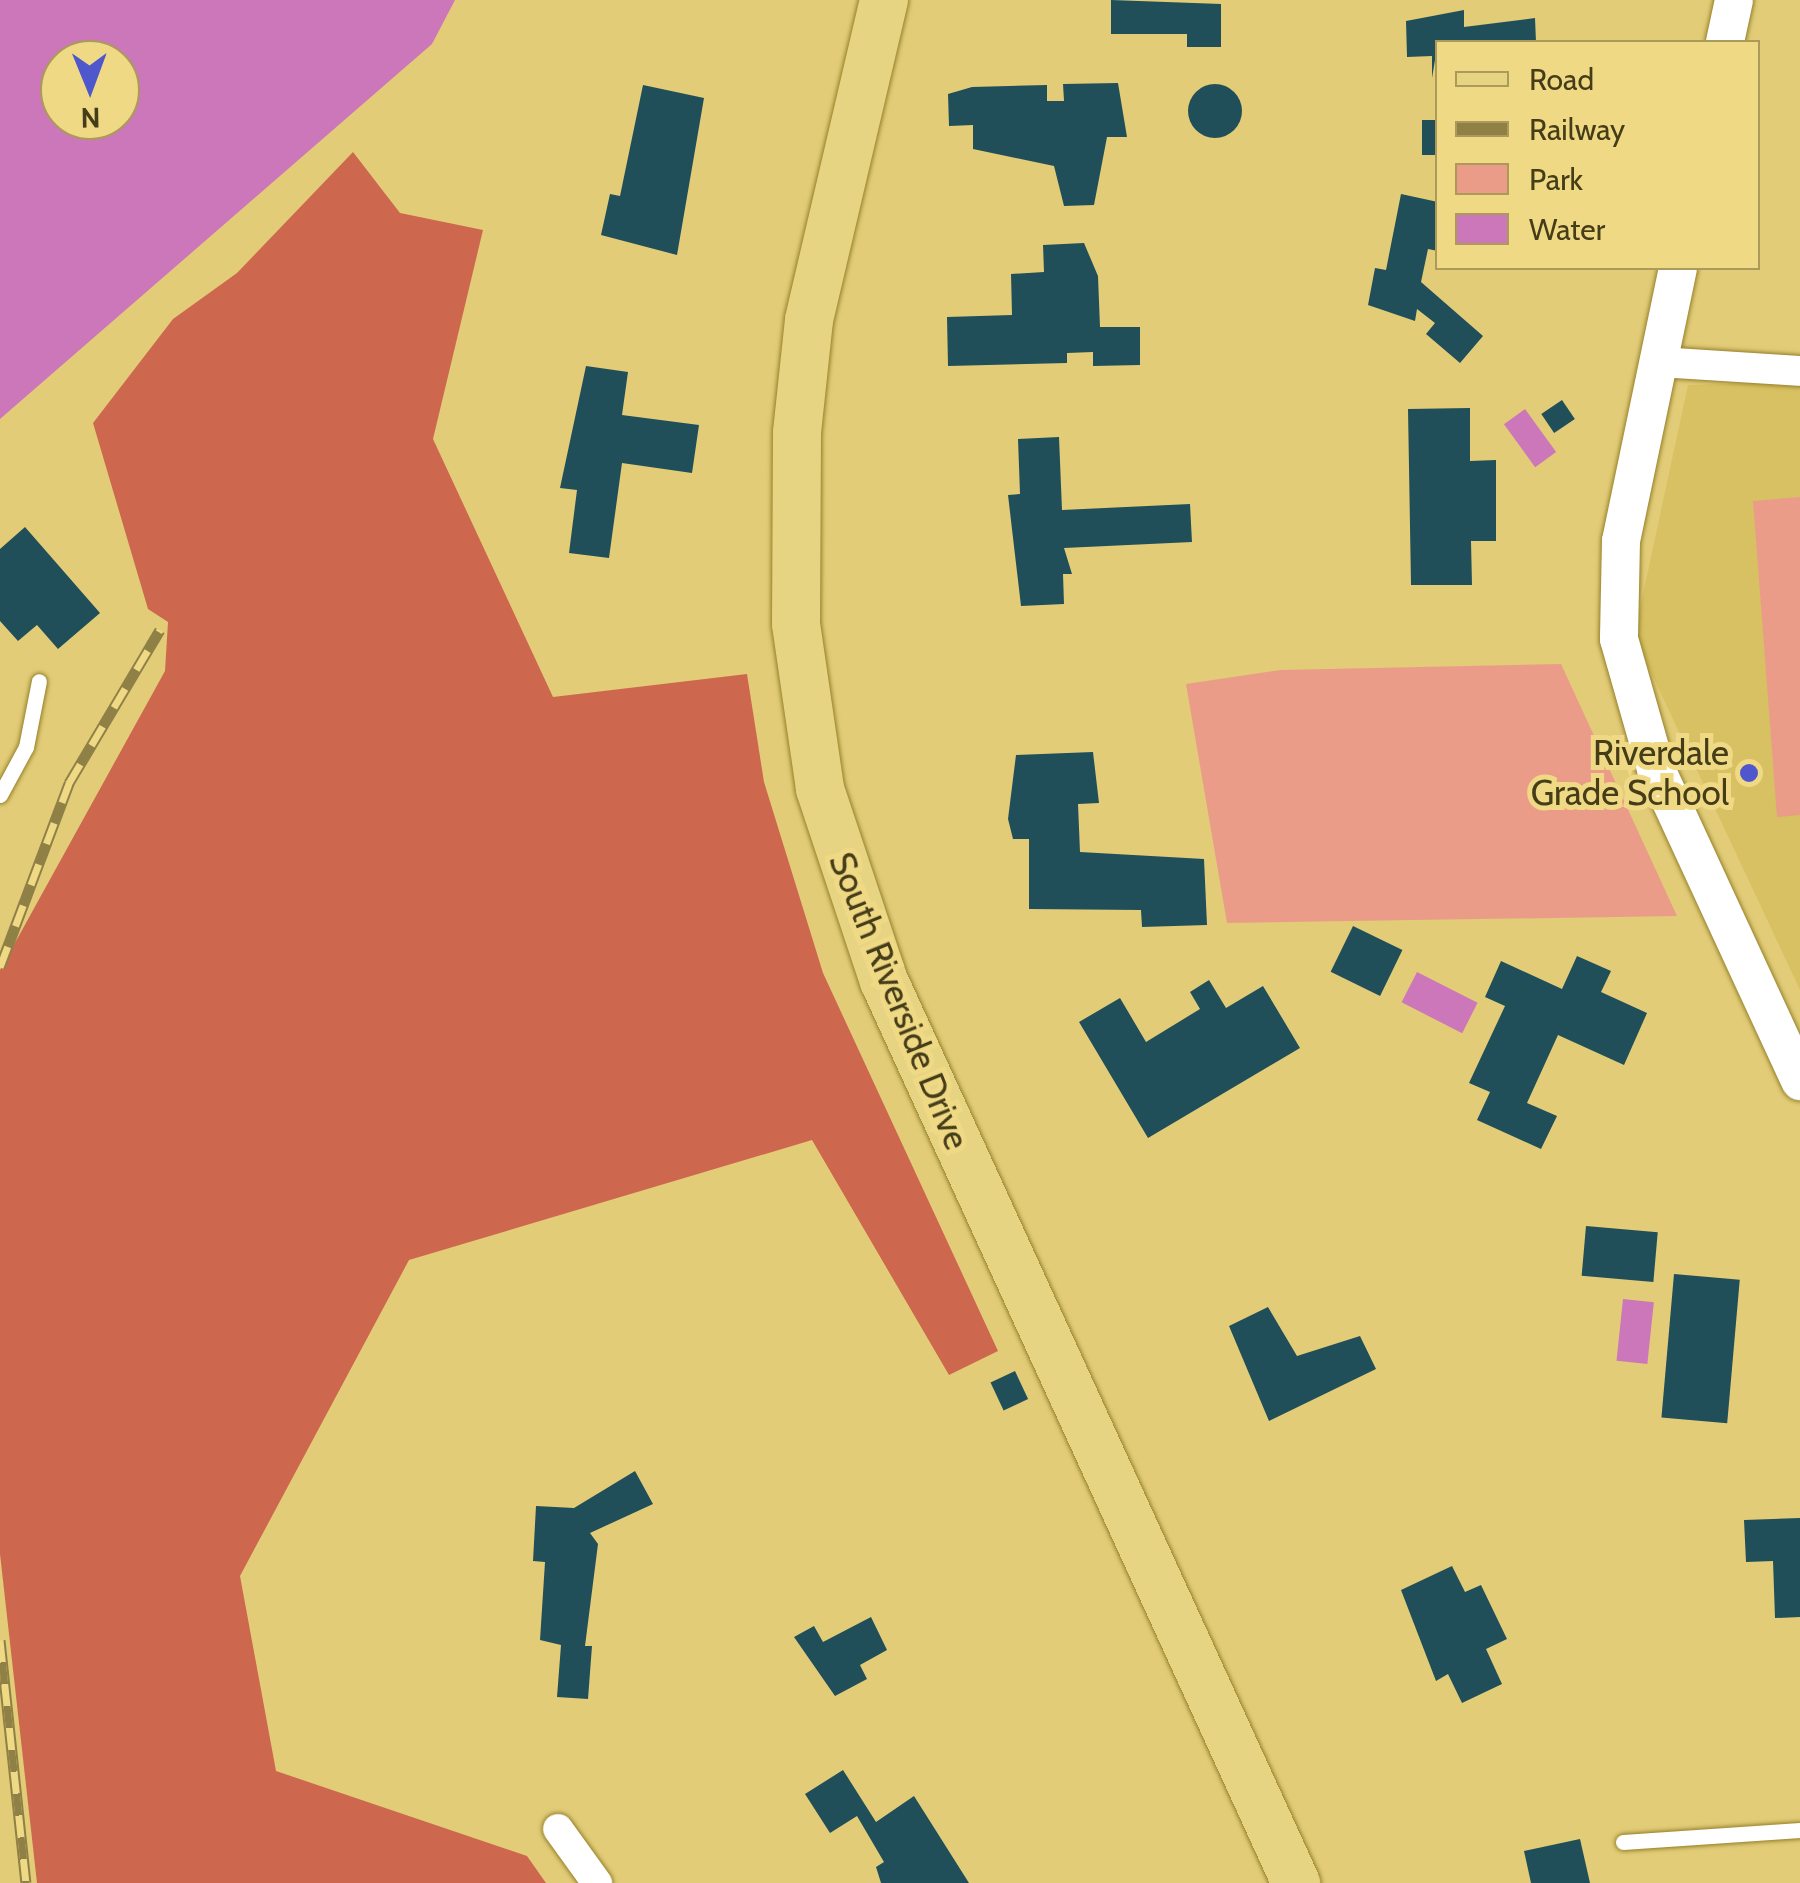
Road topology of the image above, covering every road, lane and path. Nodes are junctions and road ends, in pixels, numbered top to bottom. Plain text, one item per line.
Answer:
1 (884, 0) edge
2 (1734, 0) edge
3 (1725, 40) edge
4 (1678, 270) edge
5 (1658, 362) junction
6 (1800, 372) edge
7 (39, 681) dead end
8 (0, 795) edge
9 (1800, 1081) edge
10 (558, 1829) dead end
11 (1800, 1830) edge
12 (1623, 1842) dead end
13 (598, 1883) edge
14 (1296, 1883) edge

1 - 14 main road, South Riverside Drive
2 - 3 street
4 - 5 street
5 - 6 street
5 - 9 street
7 - 8 lane
10 - 13 street
11 - 12 lane

